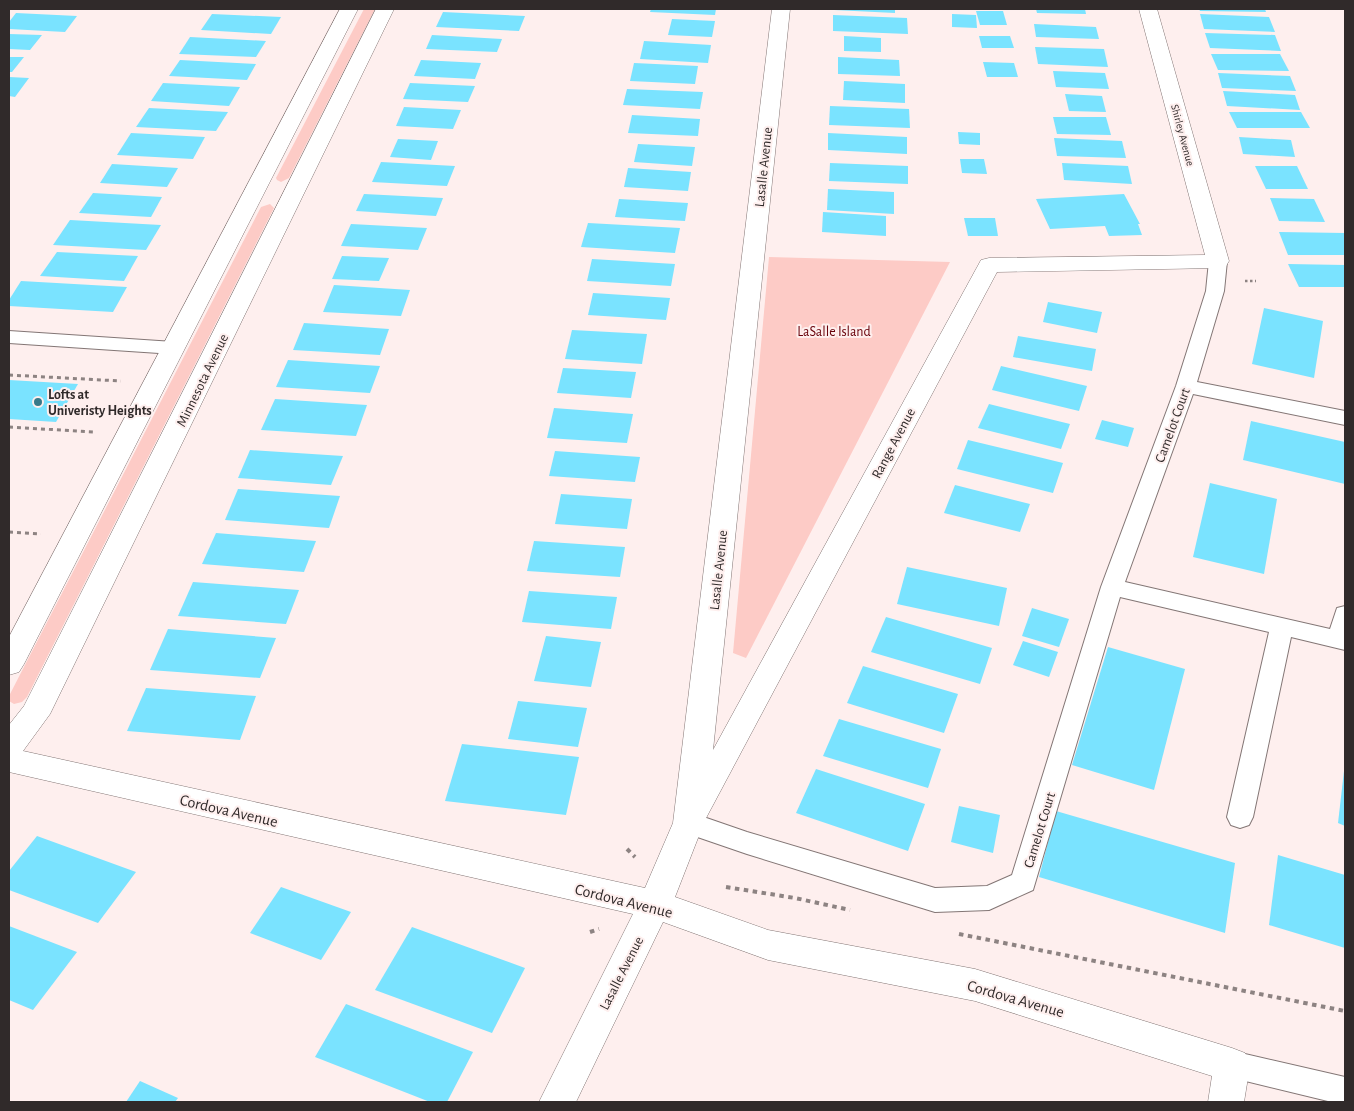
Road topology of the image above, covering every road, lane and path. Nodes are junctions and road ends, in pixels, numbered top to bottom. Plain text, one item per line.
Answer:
1 (349, 9) edge
2 (385, 9) edge
3 (781, 9) edge
4 (1148, 9) edge
5 (253, 191) junction
6 (295, 192) junction
7 (1218, 261) junction
8 (9, 337) edge
9 (174, 348) junction
10 (9, 375) edge
11 (126, 382) dead end
12 (1186, 386) junction
13 (1345, 418) edge
14 (9, 427) edge
15 (98, 433) dead end
16 (9, 532) edge
17 (49, 535) dead end
18 (1112, 587) junction
19 (1345, 614) edge
20 (1282, 626) junction
21 (1342, 640) edge
22 (9, 664) edge
23 (9, 746) edge
24 (9, 760) edge
25 (1240, 817) dead end
26 (689, 823) junction
27 (627, 849) dead end
28 (640, 861) dead end
29 (726, 887) dead end
30 (655, 905) junction
31 (853, 911) dead end
32 (951, 932) dead end
33 (1345, 1011) edge
34 (1232, 1064) junction
35 (1345, 1091) edge
36 (557, 1102) edge
37 (1226, 1102) edge

1 - 5 street
2 - 6 street, Minnesota Avenue
3 - 26 street, Lasalle Avenue
4 - 7 street, Shirley Avenue
5 - 6 street
5 - 9 street
6 - 23 street, Minnesota Avenue
7 - 12 lane, Camelot Court
7 - 26 street, Range Avenue
8 - 9 lane
9 - 22 street
10 - 11 path
12 - 13 lane
12 - 18 lane, Camelot Court
14 - 15 path
16 - 17 path
18 - 20 lane
18 - 26 lane, Camelot Court
19 - 21 lane
20 - 21 lane
20 - 25 lane
24 - 30 street, Cordova Avenue
26 - 30 street, Lasalle Avenue
27 - 28 path
29 - 31 path
30 - 34 street, Cordova Avenue
30 - 36 street, Lasalle Avenue
32 - 33 path
34 - 35 lane
34 - 37 street

